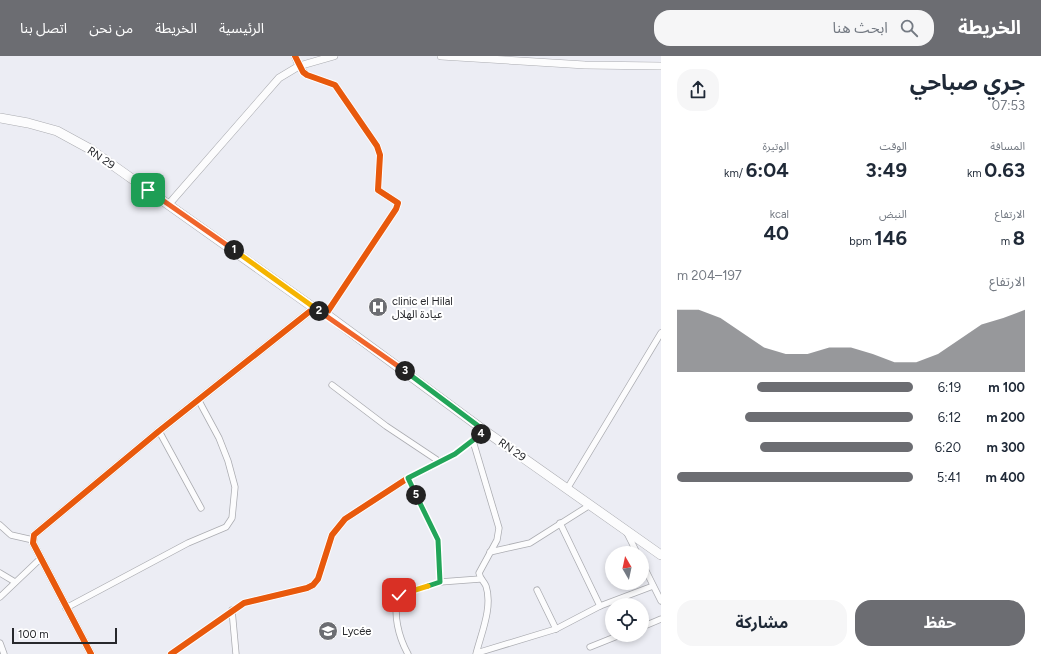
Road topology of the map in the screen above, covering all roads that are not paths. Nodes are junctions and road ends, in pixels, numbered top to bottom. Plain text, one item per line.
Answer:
1 (295, 56) edge
2 (334, 56) edge
3 (442, 56) edge
4 (299, 66) junction
5 (661, 66) edge
6 (0, 118) edge
7 (169, 204) junction
8 (314, 308) junction
9 (326, 314) junction
10 (661, 333) edge
11 (332, 385) dead end
12 (199, 401) junction
13 (159, 431) junction
14 (485, 431) junction
15 (473, 440) junction
16 (440, 462) junction
17 (408, 478) junction
18 (567, 489) junction
19 (590, 505) junction
20 (201, 508) dead end
21 (560, 523) junction
22 (0, 526) edge
23 (625, 529) junction
24 (32, 540) junction
25 (634, 546) edge
26 (490, 552) junction
27 (661, 555) edge
28 (40, 559) junction
29 (0, 573) edge
30 (649, 578) edge
31 (480, 579) junction
32 (15, 582) junction
33 (440, 582) junction
34 (653, 586) junction
35 (537, 590) dead end
36 (0, 596) edge
37 (661, 601) edge
38 (600, 606) junction
39 (66, 608) junction
40 (232, 610) junction
41 (661, 619) edge
42 (649, 624) edge
43 (556, 629) junction
44 (605, 641) edge
45 (0, 643) edge
46 (590, 647) dead end
47 (4, 654) edge
48 (91, 654) edge
49 (171, 654) edge
50 (236, 654) edge
51 (408, 654) edge
52 (476, 654) edge

1 - 4 street
2 - 4 street
3 - 5 street
4 - 7 street
4 - 9 street
6 - 7 main road, RN 29 / RN 29
7 - 8 main road, RN 29 / RN 29
8 - 9 main road, RN 29 / RN 29
8 - 12 street
9 - 14 main road, RN 29 / RN 29
10 - 18 street
11 - 16 street
12 - 13 street
12 - 39 street
13 - 20 street
13 - 24 street
14 - 15 street
14 - 18 main road, RN 29 / RN 29
15 - 16 street
15 - 26 street
16 - 17 street
17 - 33 street
17 - 40 street
18 - 19 main road, RN 29 / RN 29
19 - 21 street
19 - 23 main road, RN 29 / RN 29
21 - 26 street
21 - 38 street
22 - 24 street
23 - 25 street
23 - 27 main road, RN 29 / RN 29
24 - 28 street
26 - 31 street
28 - 32 street
28 - 39 street
29 - 32 street
30 - 34 street
31 - 33 street
31 - 52 street
32 - 36 street
33 - 51 street
34 - 37 street
34 - 38 street
35 - 43 street
38 - 43 street
39 - 48 street
40 - 49 street
40 - 50 street
41 - 42 street
43 - 52 street
44 - 46 street
45 - 47 street

